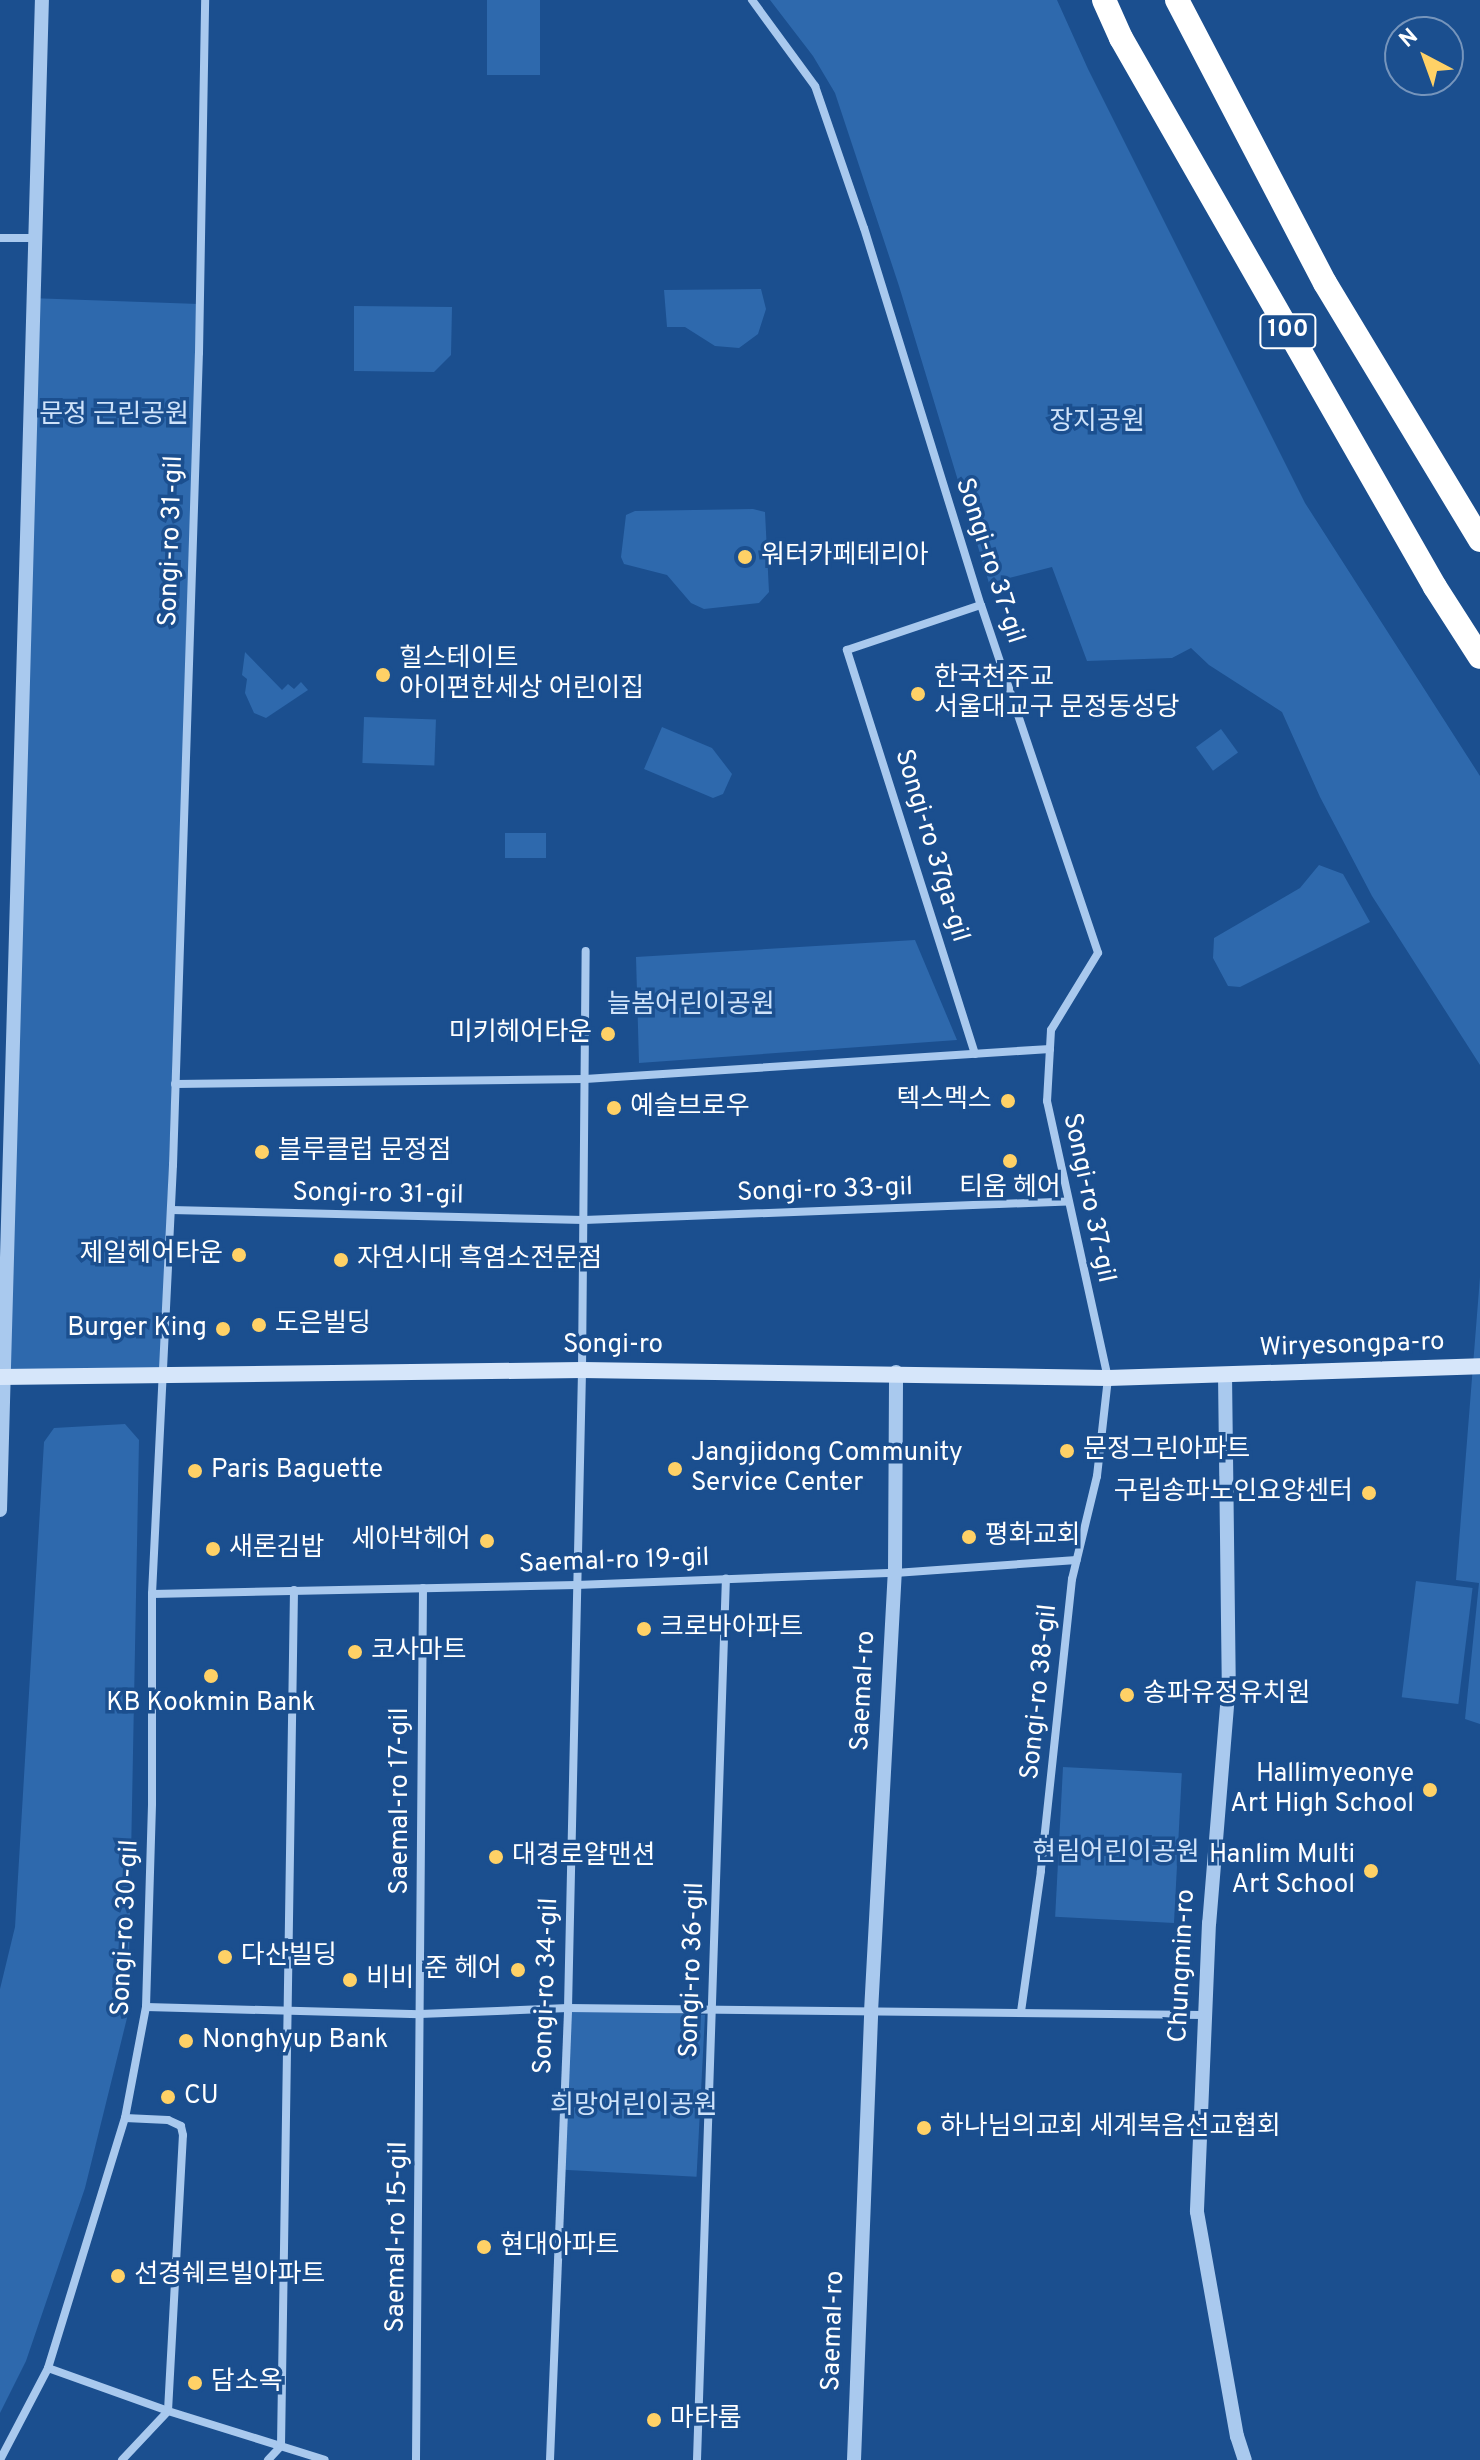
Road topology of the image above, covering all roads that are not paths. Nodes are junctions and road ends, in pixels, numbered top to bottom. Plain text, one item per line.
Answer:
1 (42, 0) edge
2 (205, 0) edge
3 (752, 0) edge
4 (1104, 0) edge
5 (1177, 0) edge
6 (0, 238) edge
7 (35, 238) junction
8 (1480, 540) edge
9 (981, 605) junction
10 (1480, 657) edge
11 (586, 951) dead end
12 (1050, 1049) junction
13 (975, 1054) junction
14 (585, 1079) junction
15 (175, 1084) junction
16 (1068, 1201) junction
17 (171, 1210) junction
18 (584, 1220) junction
19 (1480, 1366) edge
20 (582, 1370) junction
21 (896, 1372) junction
22 (163, 1374) junction
23 (1225, 1374) junction
24 (3, 1377) edge
25 (1108, 1378) junction
26 (0, 1510) edge
27 (1077, 1560) junction
28 (895, 1573) junction
29 (726, 1578) junction
30 (576, 1585) junction
31 (423, 1588) junction
32 (294, 1590) junction
33 (152, 1594) junction
34 (146, 2007) junction
35 (568, 2008) junction
36 (712, 2009) junction
37 (287, 2012) junction
38 (871, 2012) junction
39 (1021, 2012) junction
40 (420, 2014) junction
41 (1204, 2015) junction
42 (125, 2118) junction
43 (48, 2368) junction
44 (168, 2411) junction
45 (281, 2446) junction
46 (0, 2460) edge
47 (122, 2460) edge
48 (268, 2460) edge
49 (325, 2460) edge
50 (416, 2460) edge
51 (550, 2460) edge
52 (697, 2460) edge
53 (854, 2460) edge
54 (1245, 2460) edge

1 - 7 street
2 - 15 street, Songi-ro 31-gil
3 - 9 street, Songi-ro 37-gil
4 - 10 highway, 100
5 - 8 highway, 100
6 - 7 street
7 - 24 street
9 - 12 street, Songi-ro 37-gil
9 - 13 street, Songi-ro 37ga-gil
11 - 14 street
12 - 13 street
12 - 16 street, Songi-ro 37-gil
13 - 14 street
14 - 15 street
14 - 18 street
15 - 17 street, Songi-ro 31-gil
16 - 18 street, Songi-ro 33-gil
16 - 25 street, Songi-ro 37-gil
17 - 18 street, Songi-ro 31-gil
17 - 22 street, Songi-ro 31-gil
18 - 20 street
19 - 23 main road, Wiryesongpa-ro
20 - 21 main road, Songi-ro
20 - 22 main road, Songi-ro
20 - 30 street, Songi-ro 34-gil
21 - 25 main road, Songi-ro
21 - 28 street, Saemal-ro
22 - 24 main road, Songi-ro
22 - 33 street, Songi-ro 30-gil
23 - 25 main road, Songi-ro
23 - 41 street, Chungmin-ro
24 - 26 street
25 - 27 street, Songi-ro 38-gil
27 - 28 street, Saemal-ro 19-gil
27 - 39 street, Songi-ro 38-gil
28 - 29 street, Saemal-ro 19-gil
28 - 38 street, Saemal-ro
29 - 30 street, Saemal-ro 19-gil
29 - 36 street, Songi-ro 36-gil
30 - 31 street, Saemal-ro 19-gil
30 - 35 street, Songi-ro 34-gil
31 - 32 street, Saemal-ro 19-gil
31 - 40 street, Saemal-ro 17-gil
32 - 33 street, Saemal-ro 19-gil
32 - 37 street
33 - 34 street, Songi-ro 30-gil
34 - 37 street
34 - 42 street, Songi-ro 30-gil
35 - 36 street
35 - 40 street
35 - 51 street, Songi-ro 34-gil
36 - 38 street
36 - 52 street, Songi-ro 36-gil
37 - 40 street
37 - 45 street
38 - 39 street
38 - 53 street, Saemal-ro
39 - 41 street
40 - 50 street, Saemal-ro 15-gil
41 - 54 street, Chungmin-ro
42 - 43 street, Songi-ro 30-gil
42 - 44 street
43 - 44 street
43 - 46 street, Songi-ro 30-gil
44 - 45 street
44 - 47 street
45 - 48 street
45 - 49 street

